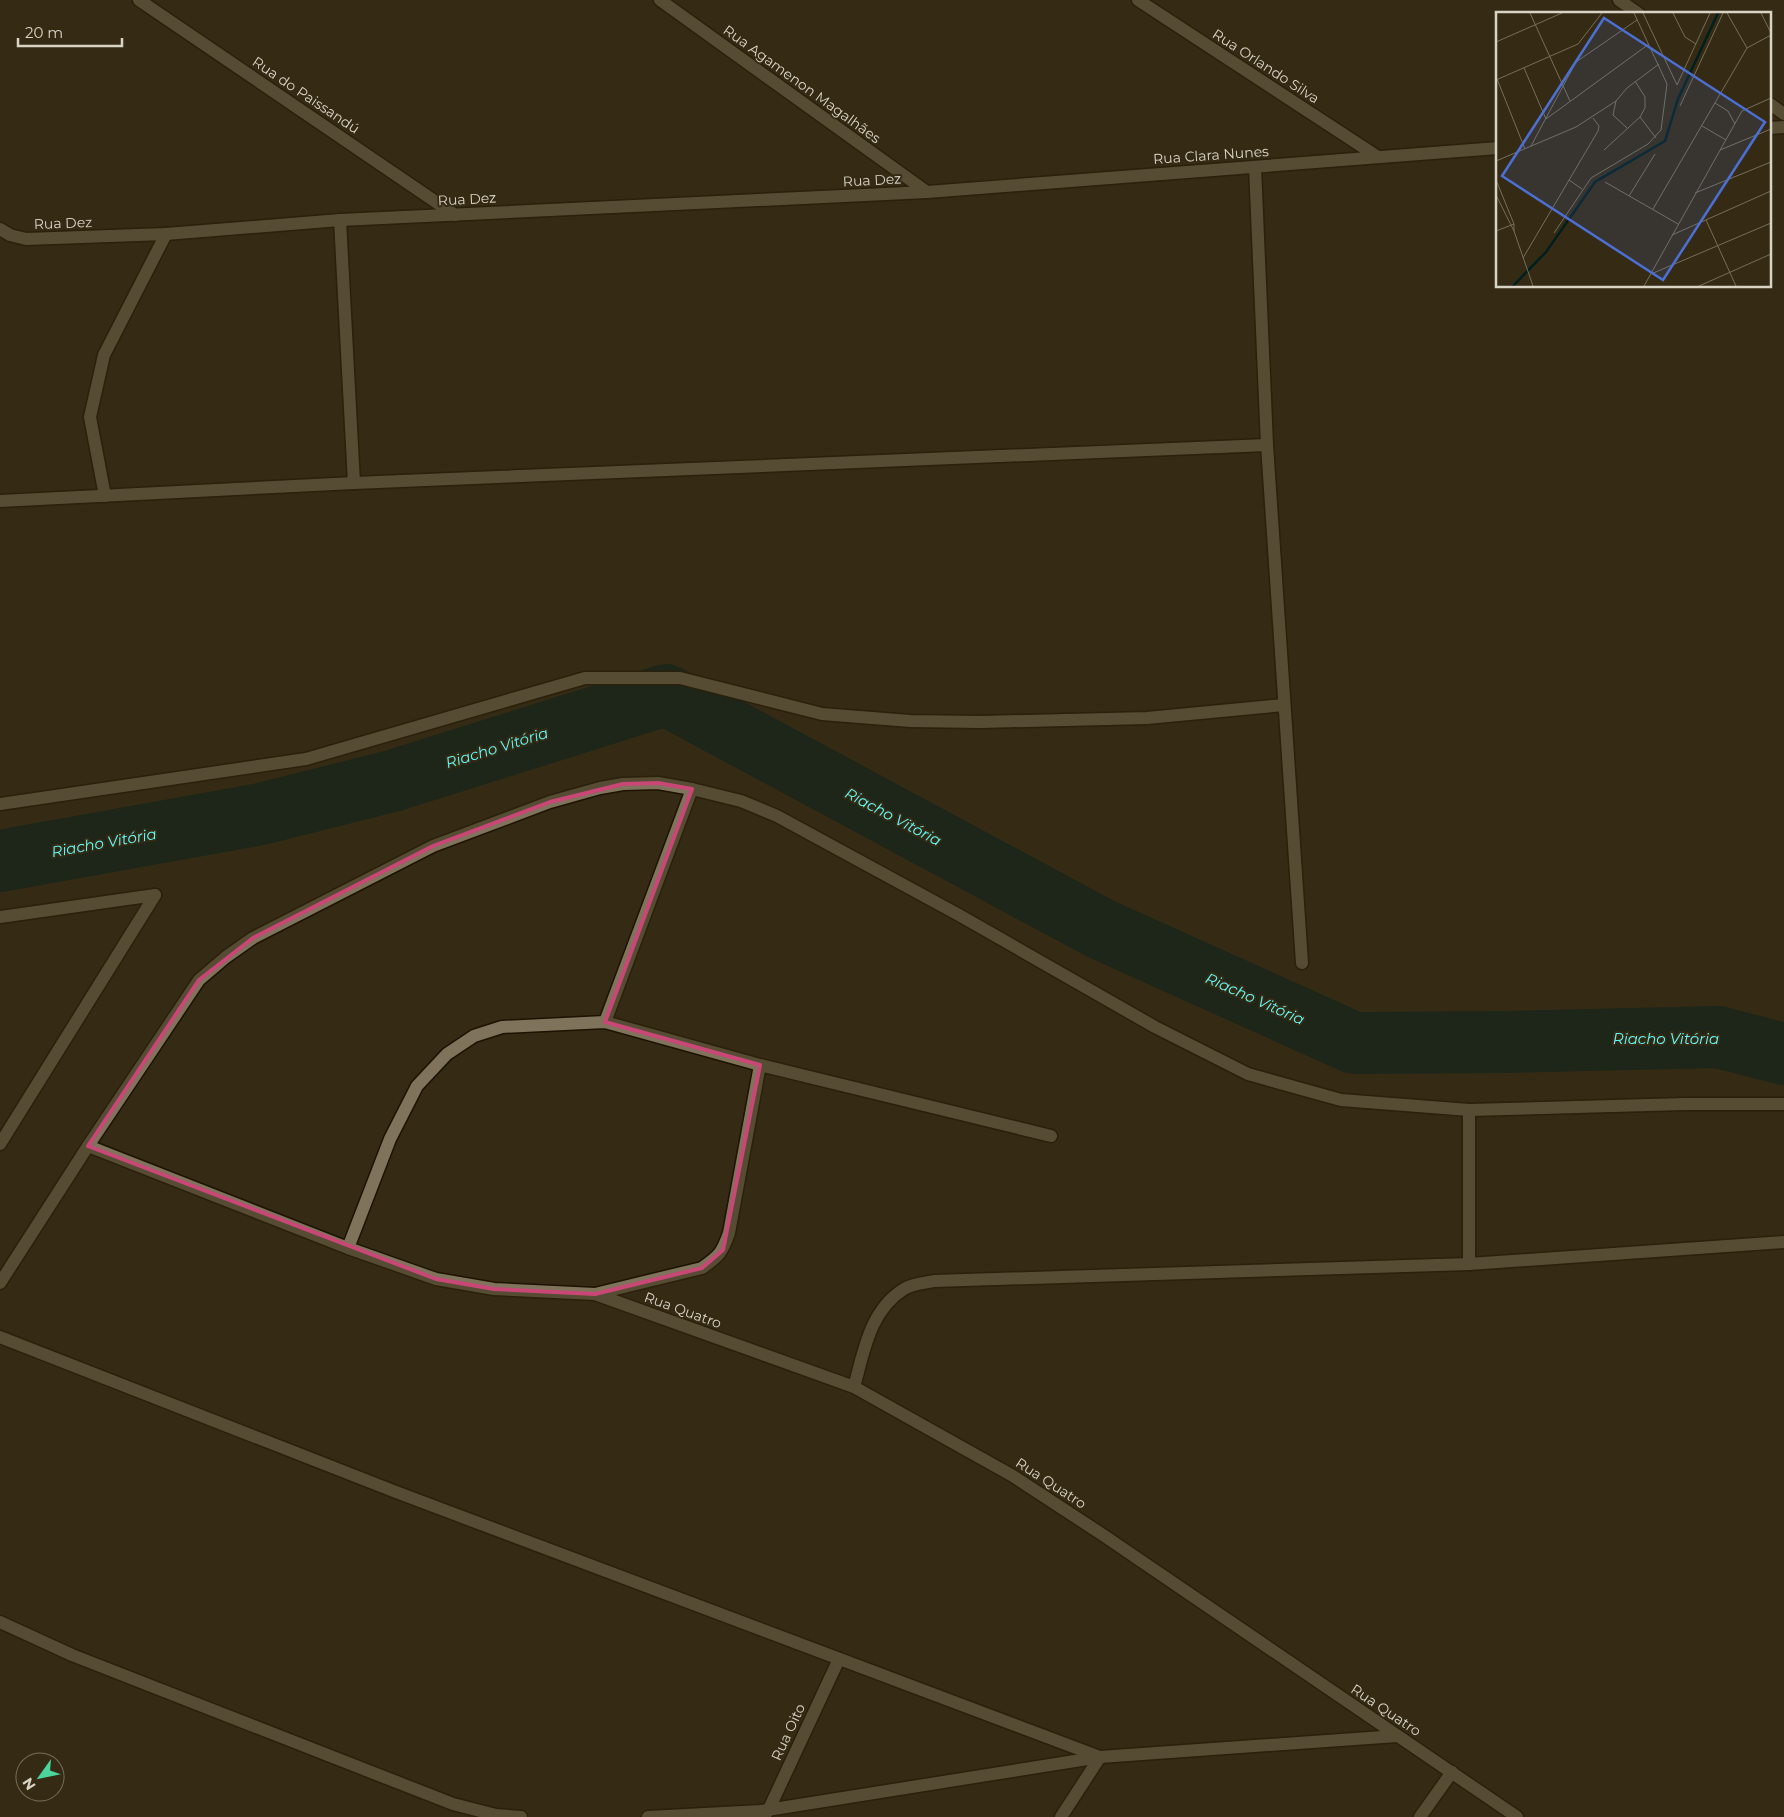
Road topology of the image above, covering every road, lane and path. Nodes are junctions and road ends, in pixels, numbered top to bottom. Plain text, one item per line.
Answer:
1 (139, 0) edge
2 (660, 0) edge
3 (1138, 0) edge
4 (1619, 0) edge
5 (1636, 12) edge
6 (1772, 105) edge
7 (1784, 114) edge
8 (1496, 148) edge
9 (1378, 157) junction
10 (1255, 167) junction
11 (927, 192) junction
12 (455, 215) junction
13 (340, 220) junction
14 (5, 232) edge
15 (166, 234) junction
16 (1267, 445) junction
17 (354, 483) junction
18 (105, 496) junction
19 (0, 501) edge
20 (1284, 705) junction
21 (692, 789) junction
22 (0, 804) edge
23 (0, 917) edge
24 (1302, 963) dead end
25 (605, 1022) junction
26 (760, 1065) junction
27 (1784, 1104) edge
28 (1469, 1110) junction
29 (1051, 1136) dead end
30 (0, 1144) edge
31 (88, 1146) junction
32 (1784, 1242) edge
33 (348, 1248) junction
34 (1469, 1264) junction
35 (0, 1282) edge
36 (594, 1294) junction
37 (0, 1337) edge
38 (854, 1387) junction
39 (0, 1622) edge
40 (838, 1659) junction
41 (1397, 1736) junction
42 (1100, 1757) junction
43 (1452, 1772) junction
44 (766, 1813) edge
45 (521, 1817) edge
46 (648, 1817) edge
47 (1061, 1817) edge
48 (1420, 1817) edge
49 (1516, 1817) edge

1 - 12 street, Rua do Paissandú
2 - 11 street, Rua Agamenon Magalhães
3 - 9 street, Rua Orlando Silva
4 - 5 street
6 - 7 street
8 - 9 street, Rua Clara Nunes
9 - 10 street, Rua Clara Nunes
10 - 11 street, Rua Clara Nunes
10 - 16 street
11 - 12 street, Rua Dez
12 - 13 street, Rua Dez
13 - 15 street, Rua Dez
13 - 17 street
14 - 15 street, Rua Dez
15 - 18 street
16 - 17 street
16 - 20 street
17 - 18 street
18 - 19 street
20 - 22 street
20 - 24 street
21 - 25 street
21 - 28 street
21 - 31 street
23 - 30 street
25 - 26 street
25 - 33 street
26 - 29 street
26 - 36 street
27 - 28 street
28 - 34 street
31 - 33 street
31 - 35 street
32 - 34 street
33 - 36 street
34 - 38 street
36 - 38 street, Rua Quatro
37 - 40 street
38 - 41 street, Rua Quatro
39 - 45 street
40 - 42 street
40 - 44 street, Rua Oito
41 - 42 street
41 - 43 street, Rua Quatro
42 - 44 street
42 - 47 street
43 - 48 street
43 - 49 street, Rua Quatro
44 - 46 street

